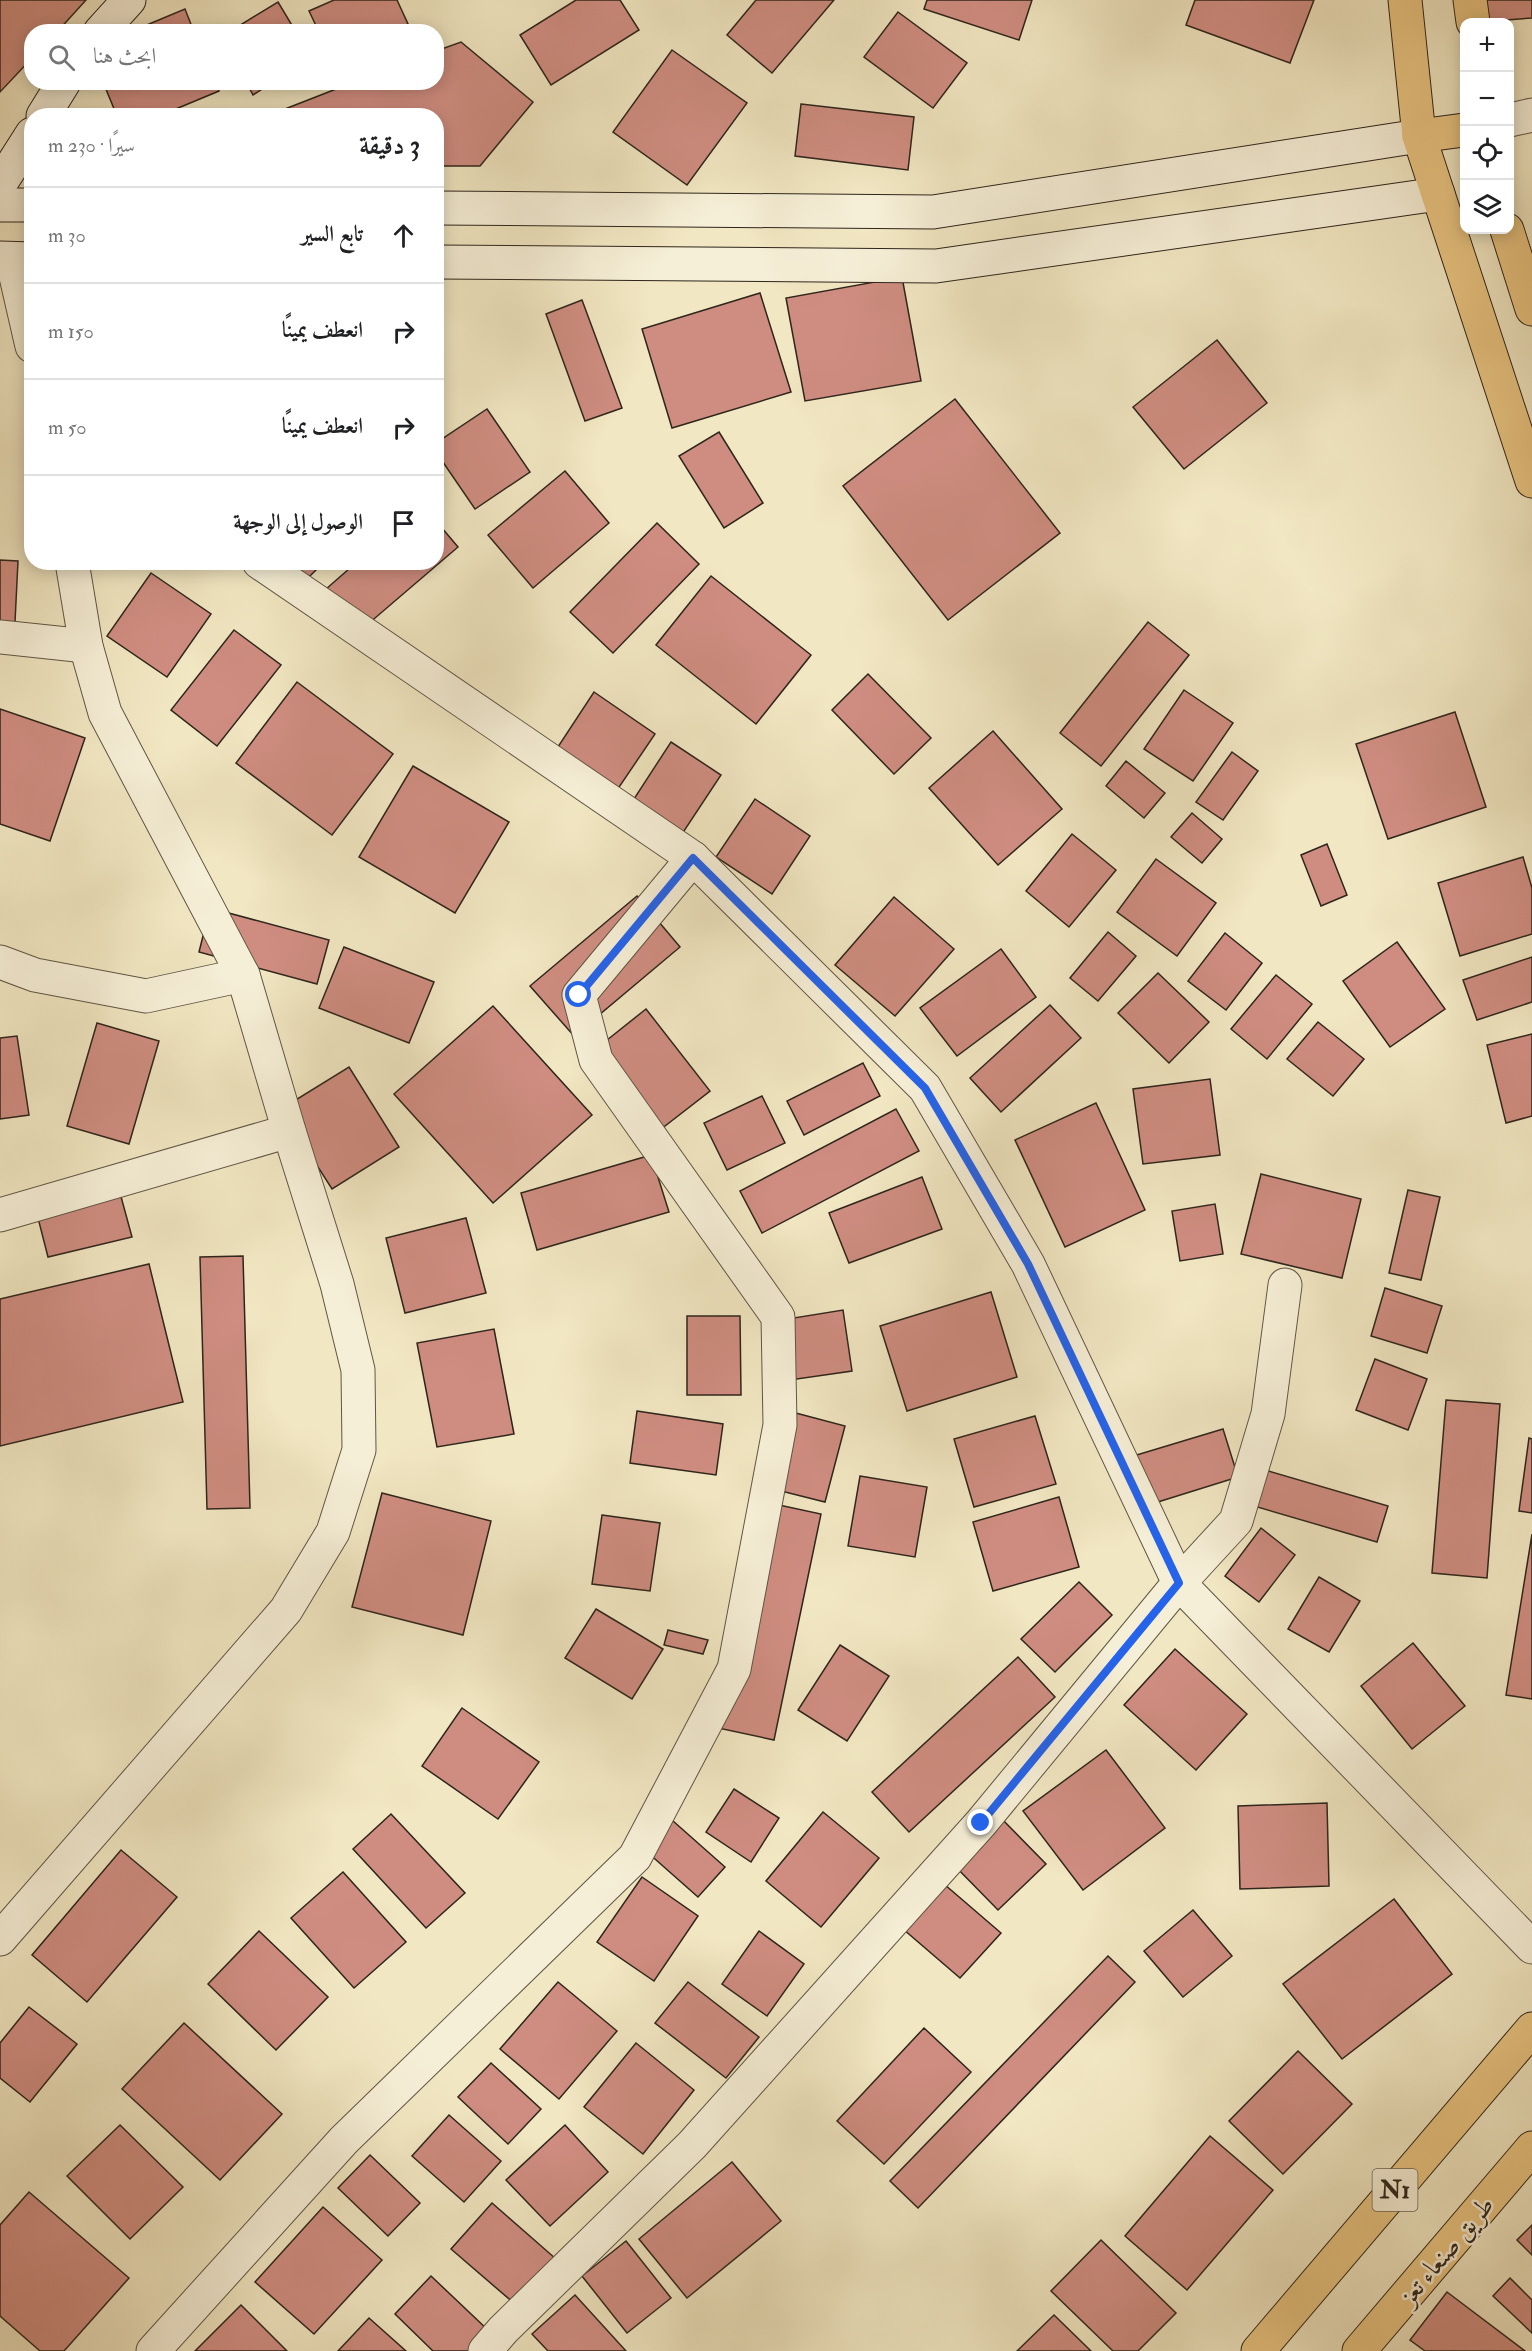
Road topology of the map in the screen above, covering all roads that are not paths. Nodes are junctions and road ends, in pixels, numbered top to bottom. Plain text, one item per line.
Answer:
1 (129, 0) edge
2 (1406, 0) edge
3 (1470, 0) edge
4 (1472, 18) edge
5 (107, 24) edge
6 (59, 90) edge
7 (48, 108) edge
8 (1532, 115) edge
9 (1514, 119) edge
10 (1460, 131) edge
11 (1419, 136) junction
12 (24, 146) edge
13 (0, 184) edge
14 (1438, 195) junction
15 (0, 205) edge
16 (24, 205) edge
17 (444, 208) edge
18 (1508, 234) edge
19 (14, 258) edge
20 (444, 262) edge
21 (24, 307) edge
22 (1532, 309) edge
23 (1532, 481) edge
24 (73, 570) edge
25 (271, 570) edge
26 (0, 637) edge
27 (86, 646) junction
28 (693, 858) junction
29 (0, 962) edge
30 (243, 975) junction
31 (289, 1131) junction
32 (0, 1215) edge
33 (1286, 1285) dead end
34 (1179, 1583) junction
35 (0, 1939) edge
36 (1532, 1947) edge
37 (1532, 2029) edge
38 (1532, 2148) edge
39 (153, 2351) edge
40 (485, 2351) edge
41 (1258, 2351) edge
42 (1359, 2351) edge

1 - 5 street
2 - 11 highway
3 - 4 highway
6 - 7 street
8 - 9 street
10 - 11 highway
11 - 14 highway
11 - 17 street
12 - 13 street
14 - 20 street
14 - 23 highway
15 - 16 street
18 - 22 highway
19 - 21 street
24 - 27 street
25 - 28 street
26 - 27 street
27 - 30 street
28 - 34 street
28 - 39 street
29 - 30 street
30 - 31 street
31 - 32 street
31 - 35 street
33 - 34 street
34 - 36 street
34 - 40 street
37 - 41 highway, N1
38 - 42 highway, طريق صنعاء تعز

